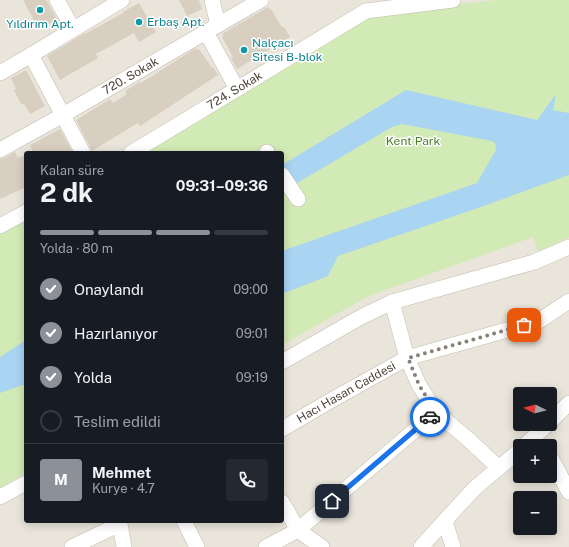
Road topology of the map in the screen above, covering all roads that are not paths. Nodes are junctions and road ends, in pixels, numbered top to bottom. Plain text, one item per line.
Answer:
1 (57, 0) edge
2 (122, 0) edge
3 (212, 0) edge
4 (261, 0) edge
5 (453, 0) edge
6 (422, 2) edge
7 (73, 29) junction
8 (212, 29) junction
9 (31, 55) junction
10 (0, 72) edge
11 (237, 89) junction
12 (63, 115) junction
13 (0, 150) edge
14 (82, 151) edge
15 (134, 151) edge
16 (284, 178) edge
17 (298, 199) dead end
18 (24, 213) edge
19 (0, 226) edge
20 (569, 247) edge
21 (569, 301) edge
22 (392, 302) junction
23 (569, 313) edge
24 (539, 320) junction
25 (408, 358) junction
26 (284, 361) edge
27 (569, 403) edge
28 (436, 412) junction
29 (284, 428) edge
30 (545, 432) edge
31 (534, 439) edge
32 (513, 456) edge
33 (499, 468) junction
34 (557, 469) edge
35 (24, 484) edge
36 (569, 492) edge
37 (0, 497) edge
38 (284, 506) edge
39 (444, 521) junction
40 (123, 523) edge
41 (185, 523) edge
42 (298, 530) junction
43 (72, 547) edge
44 (90, 547) edge
45 (124, 547) edge
46 (196, 547) edge
47 (266, 547) edge
48 (322, 547) edge
49 (421, 547) edge
50 (453, 547) edge

1 - 7 street
2 - 7 street
3 - 8 street
4 - 8 street, 720. Sokak
5 - 6 street, 724. Sokak
6 - 11 street, 724. Sokak
7 - 9 street
8 - 11 street
8 - 12 street, 720. Sokak
9 - 10 street
9 - 12 street
11 - 15 street, 724. Sokak
12 - 13 street, 720. Sokak
12 - 14 street
16 - 17 street
18 - 19 street
20 - 22 street
21 - 24 street, Hacı Hasan Caddesi
22 - 25 street
22 - 26 street
23 - 24 street
24 - 25 street, Hacı Hasan Caddesi
25 - 28 street
25 - 29 street, Hacı Hasan Caddesi
27 - 30 street
28 - 33 street
28 - 42 street
30 - 31 street
32 - 33 street
33 - 39 street
34 - 36 street
35 - 37 street
38 - 42 street
39 - 49 street
39 - 50 street
40 - 43 street
40 - 44 street
40 - 45 street
41 - 46 street
42 - 47 street
42 - 48 street

